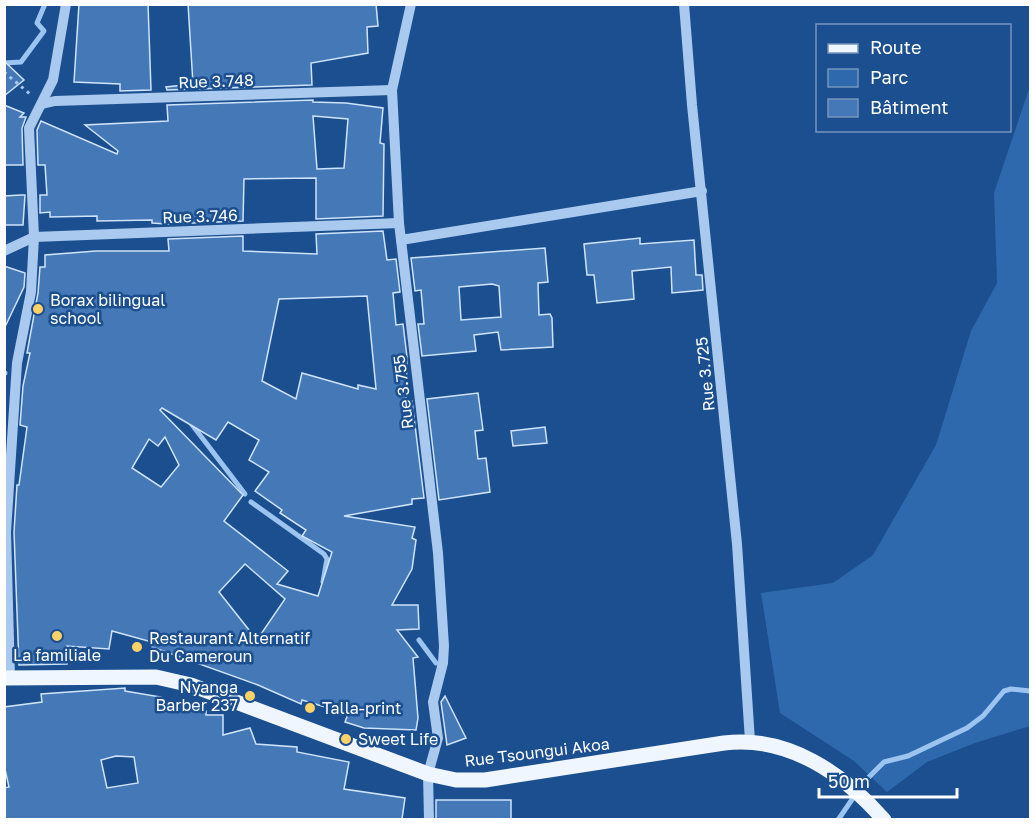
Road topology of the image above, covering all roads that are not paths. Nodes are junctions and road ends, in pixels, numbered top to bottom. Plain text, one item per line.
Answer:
1 (66, 4) edge
2 (411, 4) edge
3 (684, 4) edge
4 (392, 90) junction
5 (42, 104) junction
6 (702, 191) junction
7 (399, 224) junction
8 (34, 237) junction
9 (401, 240) junction
10 (4, 251) edge
11 (7, 677) edge
12 (750, 741) junction
13 (428, 774) junction
14 (429, 819) edge
15 (885, 819) edge

1 - 5 street
2 - 4 street, Rue 3.755
3 - 6 street, Rue 3.725
4 - 5 street, Rue 3.748
4 - 7 street, Rue 3.755
5 - 8 street
6 - 9 street
6 - 12 street, Rue 3.725
7 - 8 street, Rue 3.746
7 - 9 street, Rue 3.755
8 - 10 street, Rue 3.746
8 - 11 street
9 - 13 street, Rue 3.755
11 - 13 main road, Rue Tsoungui Akoa
12 - 13 main road, Rue Tsoungui Akoa
12 - 15 main road, Rue Tsoungui Akoa
13 - 14 street, Rue 3.755

